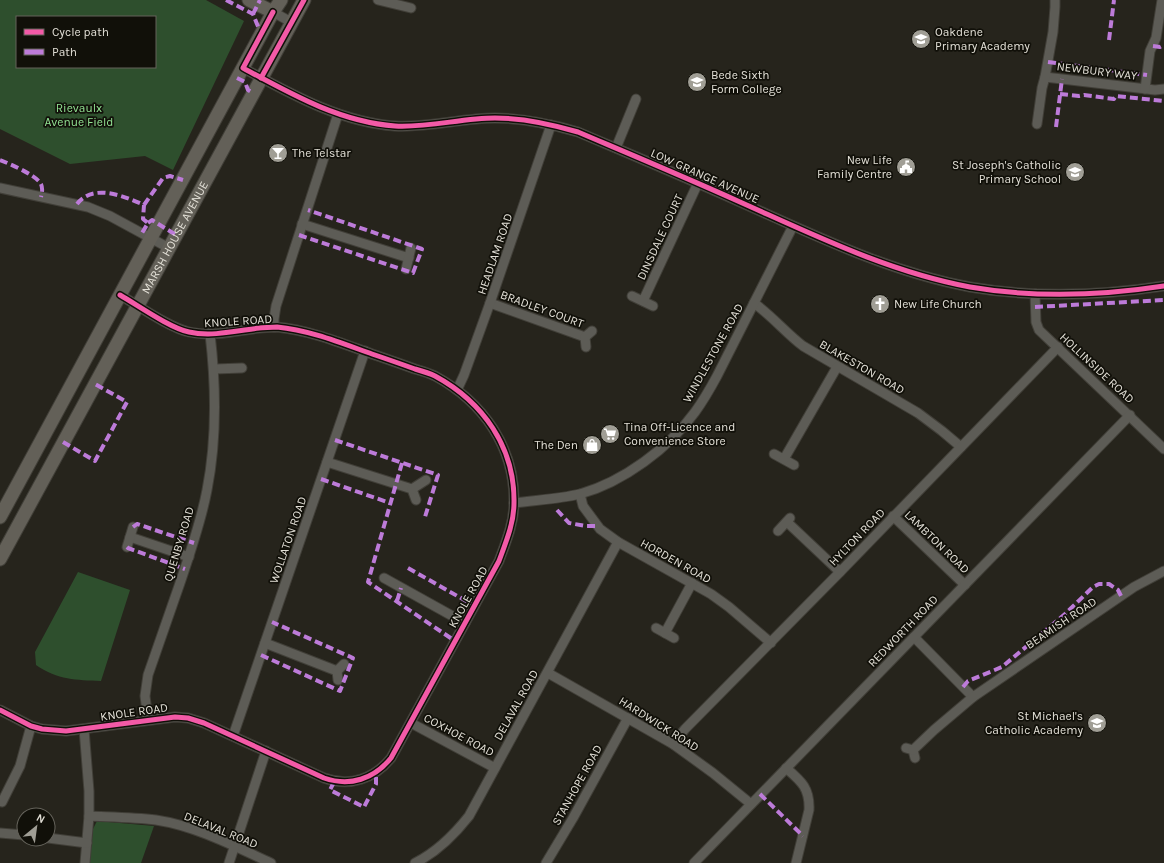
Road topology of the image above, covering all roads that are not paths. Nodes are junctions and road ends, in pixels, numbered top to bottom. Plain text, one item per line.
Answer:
1 (249, 0) edge
2 (281, 0) edge
3 (304, 0) edge
4 (378, 0) edge
5 (1055, 0) edge
6 (1162, 0) edge
7 (411, 8) dead end
8 (273, 12) junction
9 (291, 22) junction
10 (243, 68) junction
11 (1045, 77) junction
12 (261, 78) junction
13 (1145, 89) junction
14 (1163, 92) edge
15 (636, 99) dead end
16 (338, 114) junction
17 (1037, 124) dead end
18 (551, 125) junction
19 (616, 148) junction
20 (698, 183) junction
21 (0, 188) edge
22 (302, 224) junction
23 (793, 226) junction
24 (152, 238) junction
25 (169, 248) junction
26 (411, 248) dead end
27 (409, 258) junction
28 (406, 269) dead end
29 (1164, 286) edge
30 (1035, 294) junction
31 (120, 295) junction
32 (632, 296) dead end
33 (643, 301) junction
34 (490, 303) junction
35 (754, 303) junction
36 (138, 305) junction
37 (653, 306) dead end
38 (274, 327) junction
39 (210, 334) junction
40 (588, 338) dead end
41 (1058, 347) junction
42 (365, 352) junction
43 (837, 367) junction
44 (242, 368) dead end
45 (215, 370) junction
46 (457, 390) junction
47 (1130, 415) junction
48 (961, 448) junction
49 (1164, 449) edge
50 (774, 454) dead end
51 (784, 459) junction
52 (327, 462) junction
53 (794, 465) dead end
54 (426, 480) dead end
55 (412, 489) junction
56 (580, 494) junction
57 (416, 500) dead end
58 (514, 503) junction
59 (894, 516) junction
60 (0, 517) edge
61 (133, 526) dead end
62 (778, 531) dead end
63 (130, 537) junction
64 (618, 542) junction
65 (127, 546) dead end
66 (189, 557) junction
67 (0, 559) edge
68 (1164, 571) edge
69 (840, 572) junction
70 (384, 578) dead end
71 (692, 583) junction
72 (965, 585) junction
73 (465, 623) junction
74 (656, 628) dead end
75 (665, 633) junction
76 (914, 637) junction
77 (674, 638) dead end
78 (771, 642) junction
79 (265, 643) junction
80 (340, 672) dead end
81 (548, 673) junction
82 (973, 697) junction
83 (0, 710) edge
84 (628, 718) junction
85 (148, 720) junction
86 (411, 723) junction
87 (31, 726) junction
88 (84, 729) junction
89 (233, 736) junction
90 (673, 744) junction
91 (266, 751) junction
92 (912, 752) dead end
93 (495, 768) junction
94 (786, 768) junction
95 (3, 803) edge
96 (751, 804) junction
97 (89, 816) junction
98 (0, 833) edge
99 (16, 834) edge
100 (56, 839) edge
101 (87, 843) junction
102 (234, 846) junction
103 (85, 863) edge
104 (229, 863) edge
105 (270, 863) edge
106 (415, 863) edge
107 (546, 863) edge
108 (694, 863) edge
109 (796, 863) edge

1 - 8 street
2 - 8 street, MARSH HOUSE AVENUE
3 - 9 street, MARSH HOUSE AVENUE
4 - 7 street
5 - 11 street, NEWBURY WAY
6 - 13 street, NEWBURY WAY
8 - 9 street
8 - 10 street, MARSH HOUSE AVENUE
9 - 12 street, MARSH HOUSE AVENUE
10 - 12 street, LOW GRANGE AVENUE
10 - 24 street, MARSH HOUSE AVENUE
11 - 13 street, NEWBURY WAY
11 - 17 street, NEWBURY WAY
12 - 16 street, LOW GRANGE AVENUE
12 - 25 street, MARSH HOUSE AVENUE
13 - 14 street, NEWBURY WAY
15 - 19 street
16 - 18 street, LOW GRANGE AVENUE
16 - 22 street
18 - 19 street, LOW GRANGE AVENUE
18 - 34 street, HEADLAM ROAD
19 - 20 street, LOW GRANGE AVENUE
20 - 23 street, LOW GRANGE AVENUE
20 - 33 street, DINSDALE COURT
21 - 24 street
22 - 27 street
22 - 38 street
23 - 30 street, LOW GRANGE AVENUE
23 - 35 street, WINDLESTONE ROAD
24 - 25 street
24 - 31 street, MARSH HOUSE AVENUE
25 - 36 street, MARSH HOUSE AVENUE
26 - 27 street
27 - 28 street
29 - 30 street, LOW GRANGE AVENUE
30 - 41 street, HOLLINSIDE ROAD
31 - 36 street, KNOLE ROAD
31 - 60 street, MARSH HOUSE AVENUE
32 - 33 street
33 - 37 street
34 - 40 street, BRADLEY COURT
34 - 46 street, HEADLAM ROAD
35 - 43 street, BLAKESTON ROAD
35 - 56 street, WINDLESTONE ROAD
36 - 39 street, KNOLE ROAD
36 - 67 street, MARSH HOUSE AVENUE
38 - 39 street, KNOLE ROAD
38 - 42 street, KNOLE ROAD
39 - 45 street, QUENBY ROAD
41 - 47 street, HOLLINSIDE ROAD
41 - 48 street, HYLTON ROAD
42 - 46 street, KNOLE ROAD
42 - 52 street, WOLLATON ROAD
43 - 48 street, BLAKESTON ROAD
43 - 51 street
44 - 45 street
45 - 66 street, QUENBY ROAD
46 - 58 street, KNOLE ROAD
47 - 49 street, HOLLINSIDE ROAD
47 - 72 street, REDWORTH ROAD
48 - 59 street, HYLTON ROAD
50 - 51 street
51 - 53 street
52 - 55 street
52 - 79 street, WOLLATON ROAD
54 - 55 street
55 - 57 street
56 - 58 street, WINDLESTONE ROAD
56 - 64 street, HORDEN ROAD
58 - 73 street, KNOLE ROAD
59 - 69 street, HYLTON ROAD
59 - 72 street, LAMBTON ROAD
61 - 63 street
62 - 69 street
63 - 65 street
63 - 66 street
64 - 71 street, HORDEN ROAD
64 - 81 street, DELAVAL ROAD
66 - 85 street, QUENBY ROAD
68 - 82 street, BEAMISH ROAD
69 - 78 street, HYLTON ROAD
70 - 73 street
71 - 75 street
71 - 78 street, HORDEN ROAD
72 - 76 street, REDWORTH ROAD
73 - 86 street, KNOLE ROAD
74 - 75 street
75 - 77 street
76 - 82 street
76 - 94 street, REDWORTH ROAD
78 - 90 street, HYLTON ROAD
79 - 80 street
79 - 89 street, WOLLATON ROAD
81 - 84 street, HARDWICK ROAD
81 - 93 street, DELAVAL ROAD
82 - 92 street, BEAMISH ROAD
83 - 87 street, KNOLE ROAD
84 - 90 street, HARDWICK ROAD
84 - 107 street, STANHOPE ROAD
85 - 88 street, KNOLE ROAD
85 - 89 street, KNOLE ROAD
86 - 91 street, KNOLE ROAD
86 - 93 street, COXHOE ROAD
87 - 88 street, KNOLE ROAD
87 - 95 street
88 - 97 street
89 - 91 street, KNOLE ROAD
90 - 96 street, HARDWICK ROAD
91 - 102 street
93 - 106 street, DELAVAL ROAD
94 - 96 street, REDWORTH ROAD
94 - 109 street
96 - 108 street, REDWORTH ROAD
97 - 101 street
97 - 102 street, DELAVAL ROAD
98 - 99 street
100 - 101 street
101 - 103 street
102 - 104 street
102 - 105 street, DELAVAL ROAD

